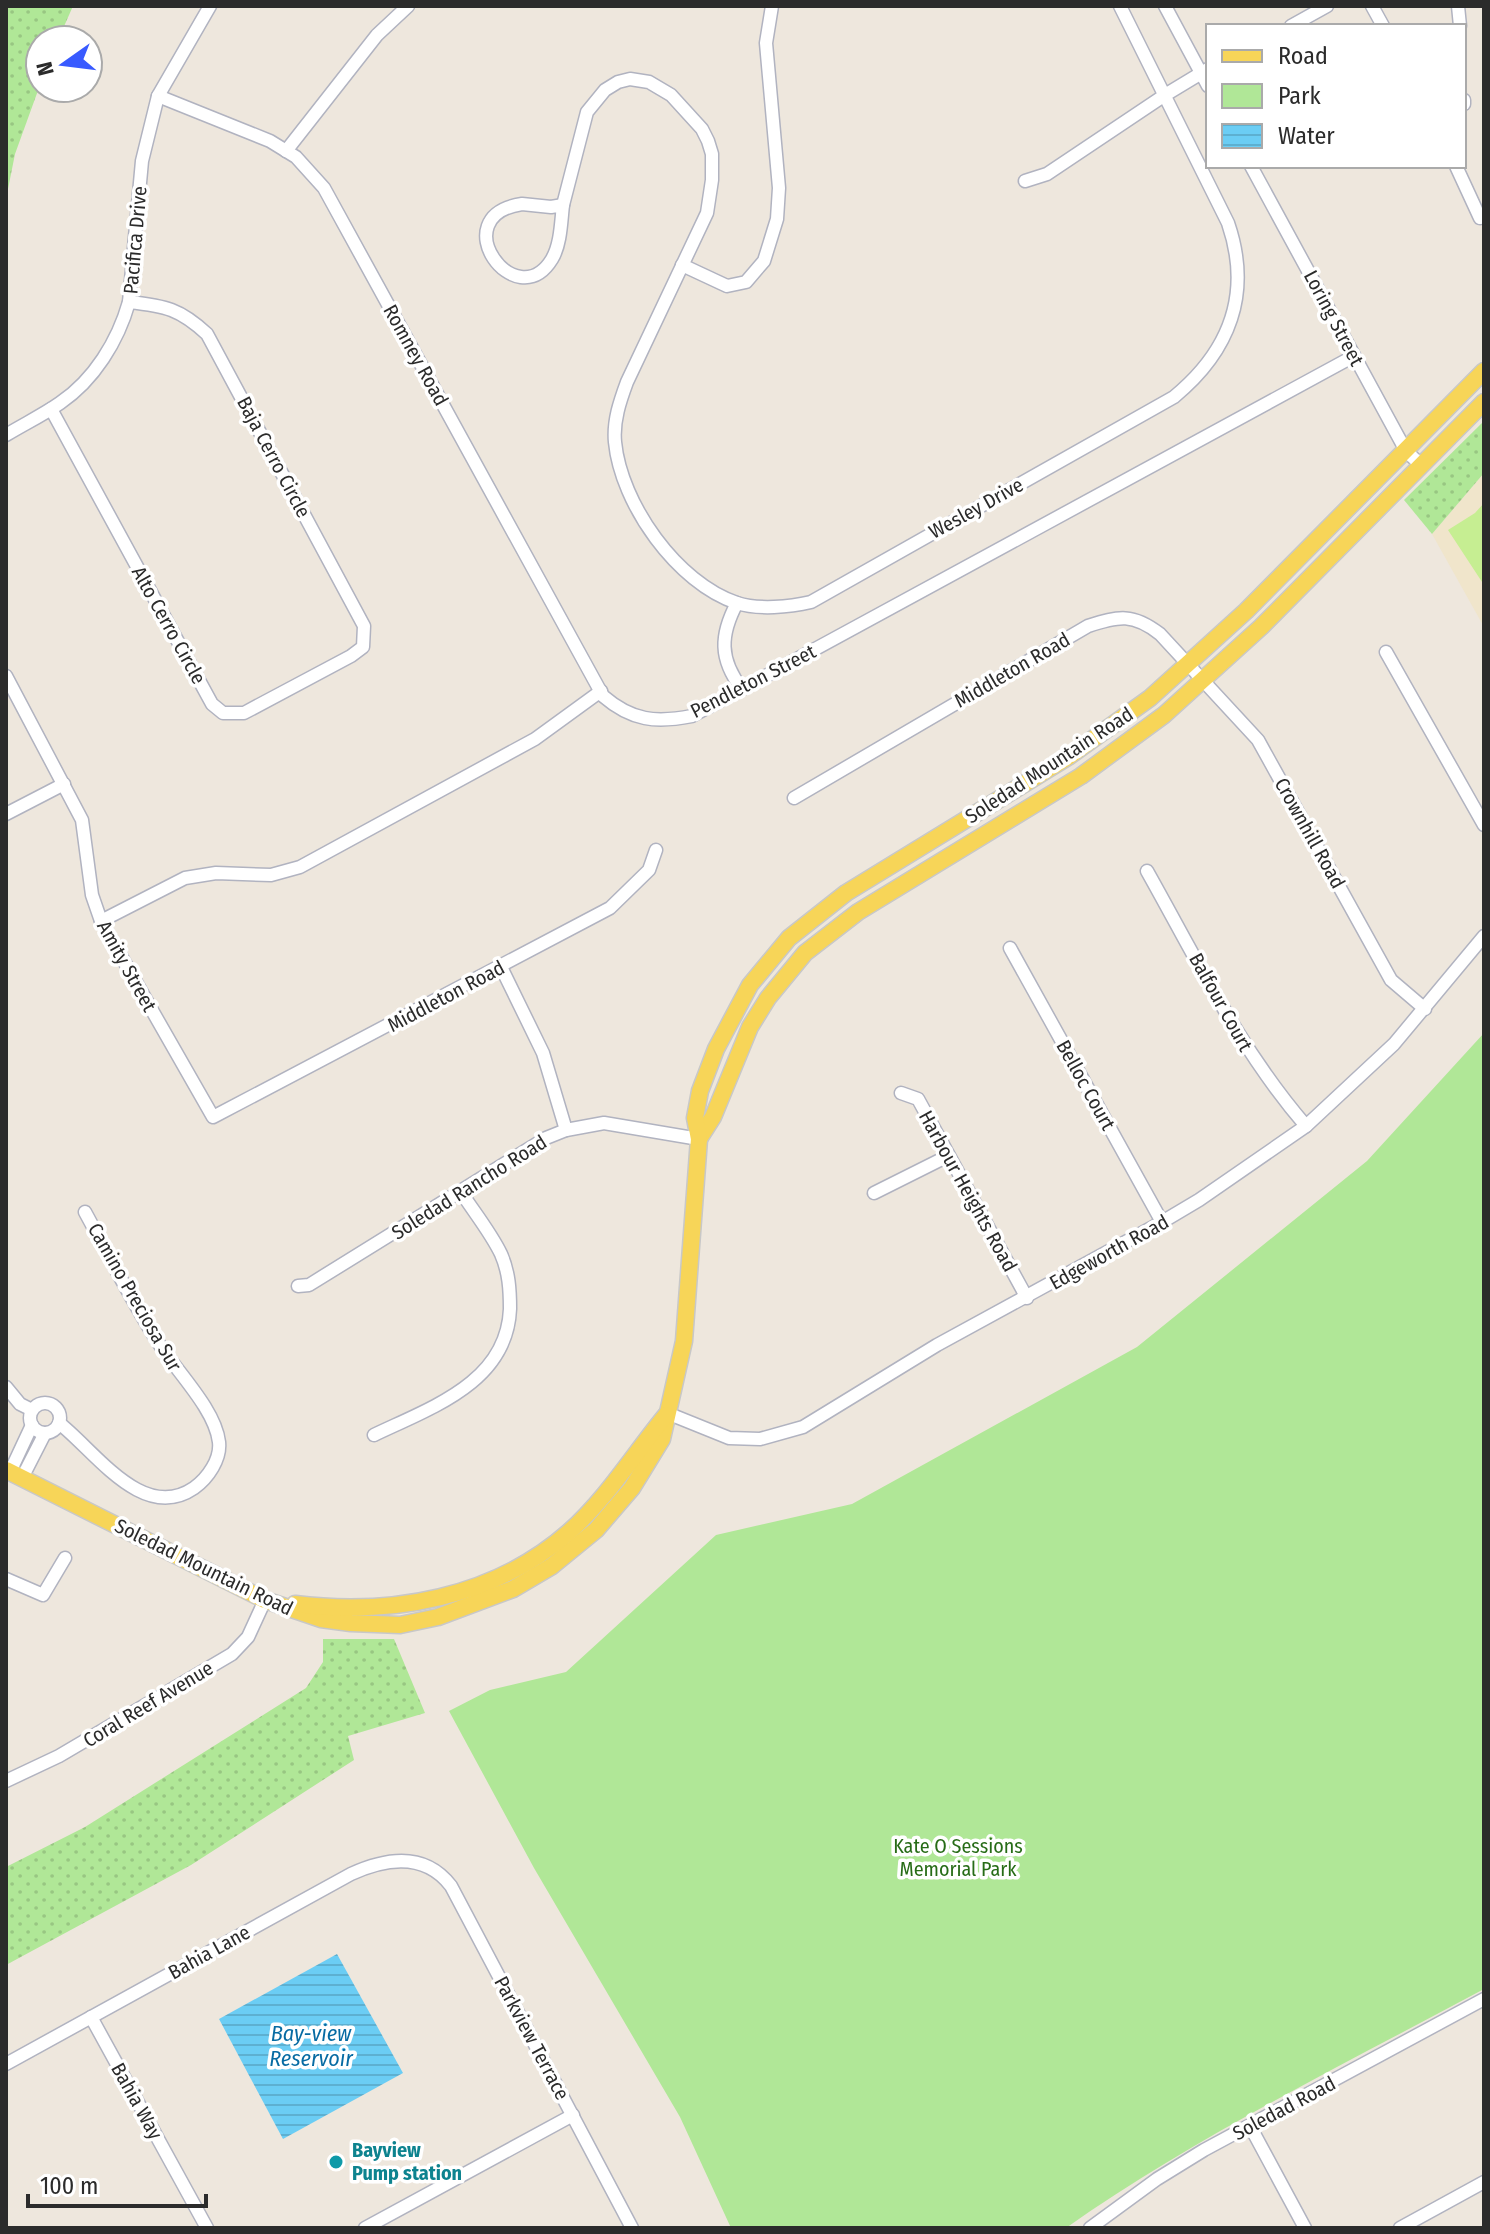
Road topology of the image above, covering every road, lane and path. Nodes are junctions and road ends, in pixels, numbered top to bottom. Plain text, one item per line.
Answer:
1 (210, 6) edge
2 (408, 6) edge
3 (772, 6) edge
4 (1120, 6) edge
5 (1165, 6) edge
6 (1327, 6) edge
7 (1372, 6) edge
8 (1295, 24) edge
9 (1382, 24) edge
10 (1204, 71) edge
11 (1165, 95) junction
12 (158, 96) junction
13 (286, 151) junction
14 (1252, 168) edge
15 (1457, 168) edge
16 (1025, 181) dead end
17 (563, 205) junction
18 (1480, 218) dead end
19 (682, 265) junction
20 (129, 302) junction
21 (1354, 356) junction
22 (1484, 371) edge
23 (1484, 402) edge
24 (51, 409) junction
25 (6, 435) edge
26 (1406, 451) junction
27 (1422, 466) junction
28 (737, 603) junction
29 (1386, 652) dead end
30 (351, 656) joint
31 (1188, 662) junction
32 (6, 676) edge
33 (1205, 680) junction
34 (742, 689) junction
35 (601, 691) junction
36 (64, 784) junction
37 (794, 798) dead end
38 (6, 814) edge
39 (1484, 825) edge
40 (656, 850) dead end
41 (1147, 871) dead end
42 (101, 921) junction
43 (1484, 936) edge
44 (1010, 948) dead end
45 (501, 967) junction
46 (1425, 1009) junction
47 (901, 1093) dead end
48 (213, 1117) joint
49 (1306, 1126) junction
50 (566, 1130) junction
51 (699, 1139) junction
52 (948, 1156) junction
53 (461, 1192) junction
54 (874, 1193) dead end
55 (85, 1212) dead end
56 (1162, 1222) junction
57 (298, 1286) dead end
58 (1027, 1298) junction
59 (6, 1387) edge
60 (32, 1410) junction
61 (667, 1413) junction
62 (59, 1423) junction
63 (32, 1425) junction
64 (45, 1433) junction
65 (374, 1435) dead end
66 (13, 1473) edge
67 (65, 1558) dead end
68 (6, 1579) edge
69 (265, 1600) junction
70 (6, 1781) edge
71 (418, 1862) joint
72 (1484, 1999) edge
73 (91, 2017) junction
74 (6, 2064) edge
75 (573, 2115) junction
76 (1250, 2126) junction
77 (1484, 2182) edge
78 (207, 2228) edge
79 (365, 2228) edge
80 (632, 2228) edge
81 (1090, 2228) edge
82 (1305, 2228) edge
83 (1400, 2228) edge

1 - 12 street, Pacifica Drive
2 - 13 street
3 - 19 street
4 - 11 street, Wesley Drive
5 - 10 street
6 - 8 street
7 - 9 street
10 - 11 street
11 - 16 street
11 - 28 street, Wesley Drive
12 - 13 street, Romney Road
12 - 20 street, Pacifica Drive
13 - 35 street, Romney Road
14 - 21 street, Loring Street
15 - 18 street
17 - 17 street
17 - 19 street, Wesley Drive
19 - 28 street, Wesley Drive
20 - 24 street, Pacifica Drive
20 - 30 street, Baja Cerro Circle
21 - 26 street, Loring Street
21 - 34 street, Pendleton Street
22 - 26 main road, Soledad Mountain Road
23 - 27 main road, Soledad Mountain Road
24 - 25 street, Pacifica Drive
24 - 30 street, Alto Cerro Circle
26 - 27 street, Loring Street
26 - 31 main road, Soledad Mountain Road
27 - 33 main road, Soledad Mountain Road
28 - 34 street
29 - 39 street
31 - 33 street, Crownhill Road
31 - 37 street, Middleton Road
31 - 51 main road, Soledad Mountain Road
32 - 36 street, Amity Street
33 - 46 street, Crownhill Road
33 - 51 main road, Soledad Mountain Road
34 - 35 street, Pendleton Street
35 - 42 street
36 - 38 street
36 - 42 street, Amity Street
40 - 45 street, Middleton Road
41 - 49 street, Balfour Court
42 - 48 street, Amity Street
43 - 46 street, Edgeworth Road
44 - 56 street, Belloc Court
45 - 48 street, Middleton Road
45 - 50 street
46 - 49 street, Edgeworth Road
47 - 52 street, Harbour Heights Road
49 - 56 street, Edgeworth Road
50 - 51 street, Soledad Rancho Road
50 - 53 street, Soledad Rancho Road
51 - 61 main road, Soledad Mountain Road
52 - 54 street
52 - 58 street, Harbour Heights Road
53 - 57 street, Soledad Rancho Road
53 - 65 street
55 - 62 street, Camino Preciosa Sur
56 - 58 street, Edgeworth Road
58 - 61 street, Edgeworth Road
59 - 60 street
60 - 62 street
60 - 63 street
61 - 69 main road
61 - 69 main road, Soledad Mountain Road
62 - 64 street
63 - 64 street
63 - 66 street
64 - 66 street
66 - 69 main road, Soledad Mountain Road
67 - 68 street
69 - 70 street, Coral Reef Avenue
71 - 73 street, Bahia Lane
71 - 75 street, Parkview Terrace
72 - 76 street, Soledad Road
73 - 74 street, Bahia Lane
73 - 78 street, Bahia Way
75 - 79 street
75 - 80 street, Parkview Terrace
76 - 81 street, Soledad Road
76 - 82 street
77 - 83 street

